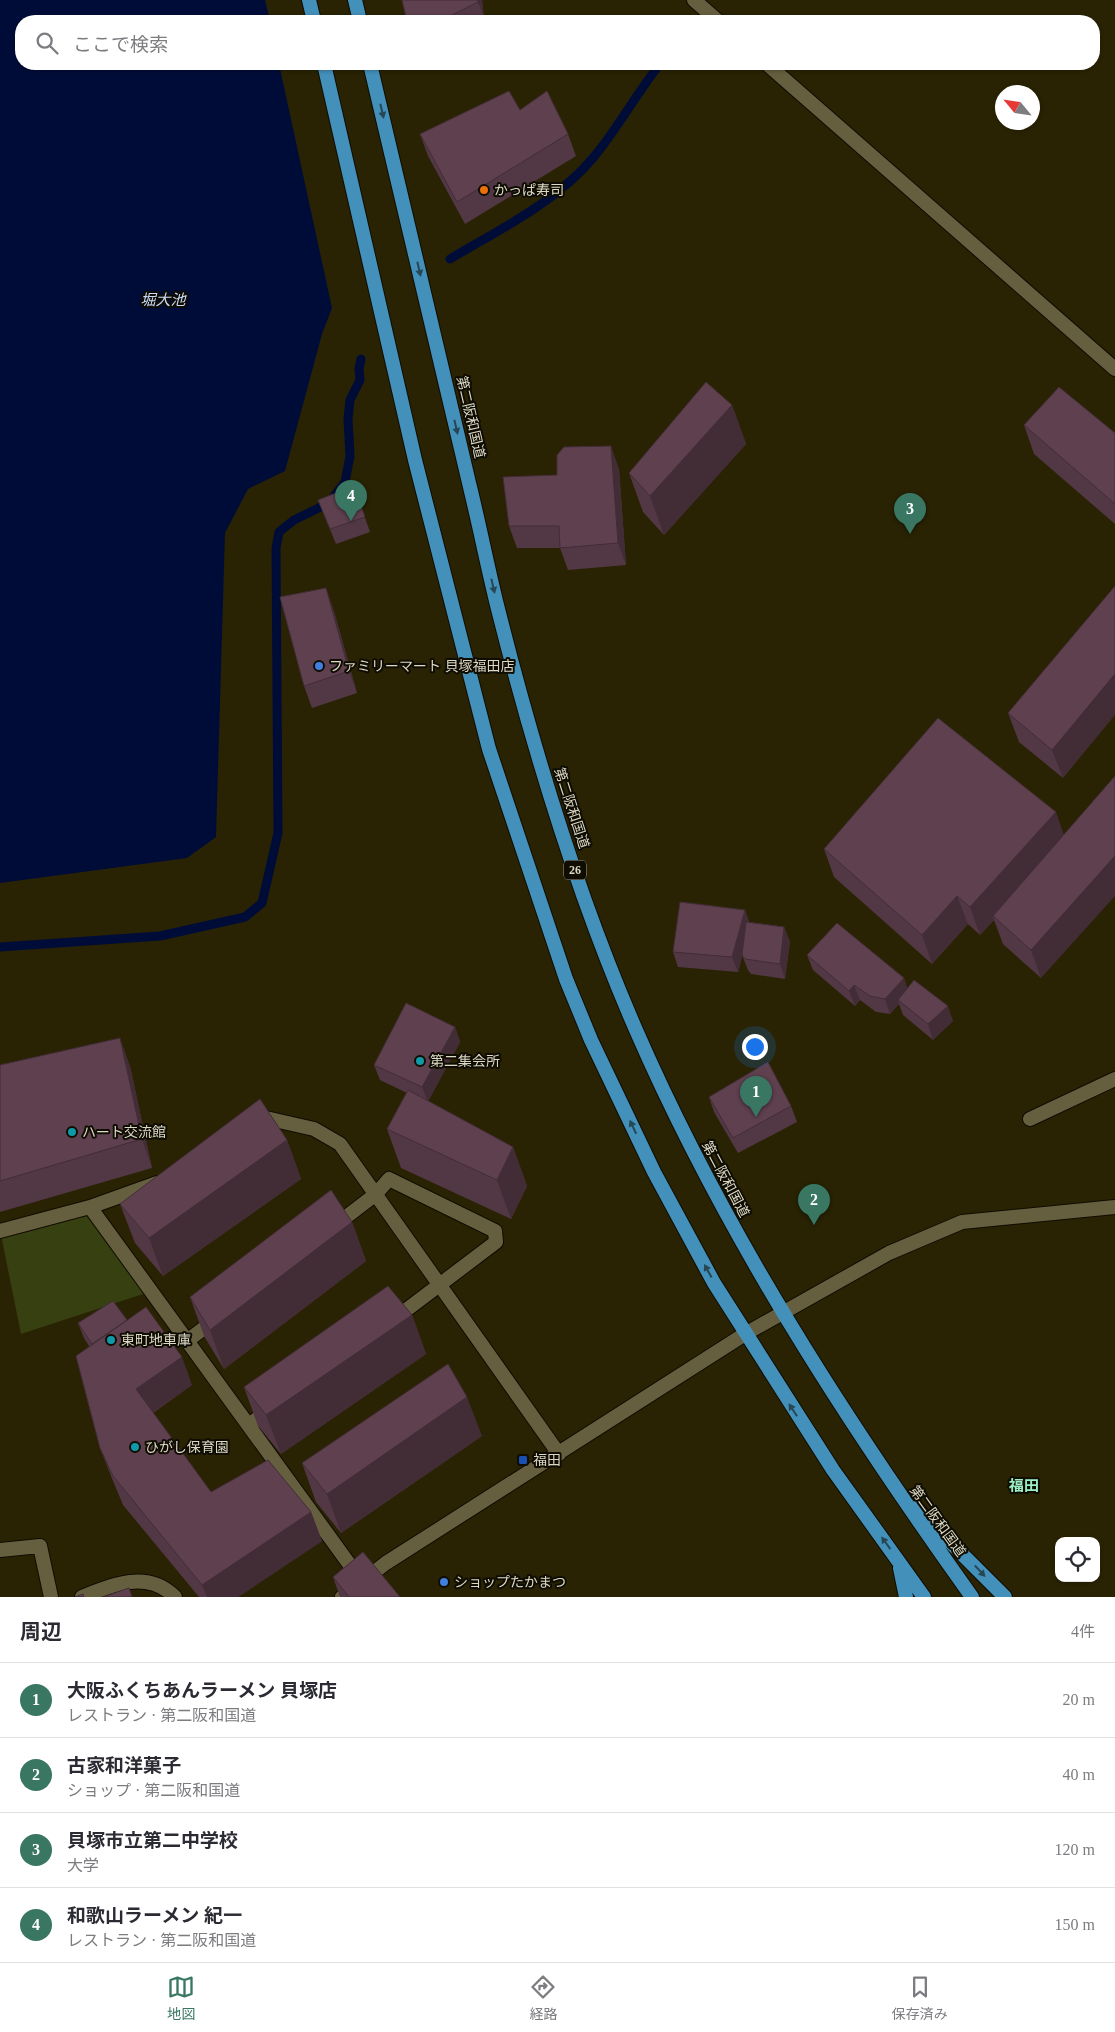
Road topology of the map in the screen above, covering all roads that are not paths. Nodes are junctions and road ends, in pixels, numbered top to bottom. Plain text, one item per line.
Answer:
1 (309, 0) edge
2 (355, 0) edge
3 (694, 0) edge
4 (313, 15) edge
5 (359, 15) edge
6 (711, 15) edge
7 (325, 70) edge
8 (371, 70) edge
9 (774, 70) edge
10 (1115, 369) edge
11 (1115, 1079) edge
12 (246, 1114) edge
13 (1030, 1119) dead end
14 (167, 1179) edge
15 (376, 1194) junction
16 (90, 1207) junction
17 (1115, 1207) edge
18 (0, 1231) edge
19 (321, 1237) edge
20 (440, 1285) junction
21 (226, 1310) edge
22 (783, 1312) junction
23 (384, 1326) edge
24 (745, 1334) junction
25 (187, 1341) junction
26 (281, 1402) edge
27 (249, 1425) junction
28 (559, 1454) junction
29 (895, 1489) junction
30 (0, 1550) edge
31 (898, 1561) junction
32 (362, 1581) junction
33 (52, 1597) edge
34 (82, 1597) edge
35 (174, 1597) edge
36 (342, 1597) edge
37 (906, 1597) edge
38 (924, 1597) edge
39 (972, 1597) edge
40 (1005, 1597) edge

1 - 4 highway
2 - 5 highway
3 - 6 street
24 -> 7 highway
8 -> 22 highway, 第二阪和国道 / 26
9 - 10 street
11 - 13 street
12 - 15 street
14 - 16 street
15 - 19 street
15 - 20 street
15 - 20 street
16 - 18 street
16 - 25 street
17 - 22 street
20 - 23 street
20 - 28 street
21 - 25 street
22 - 24 street
22 - 29 highway, 第二阪和国道 / 26
24 - 28 street
31 -> 24 highway
25 - 27 street
26 - 27 street
27 - 32 street
28 - 32 street
29 - 39 highway, 第二阪和国道 / 26
29 -> 40 highway
30 - 33 street
31 - 37 highway
31 - 38 highway
32 - 36 street
34 - 35 street

